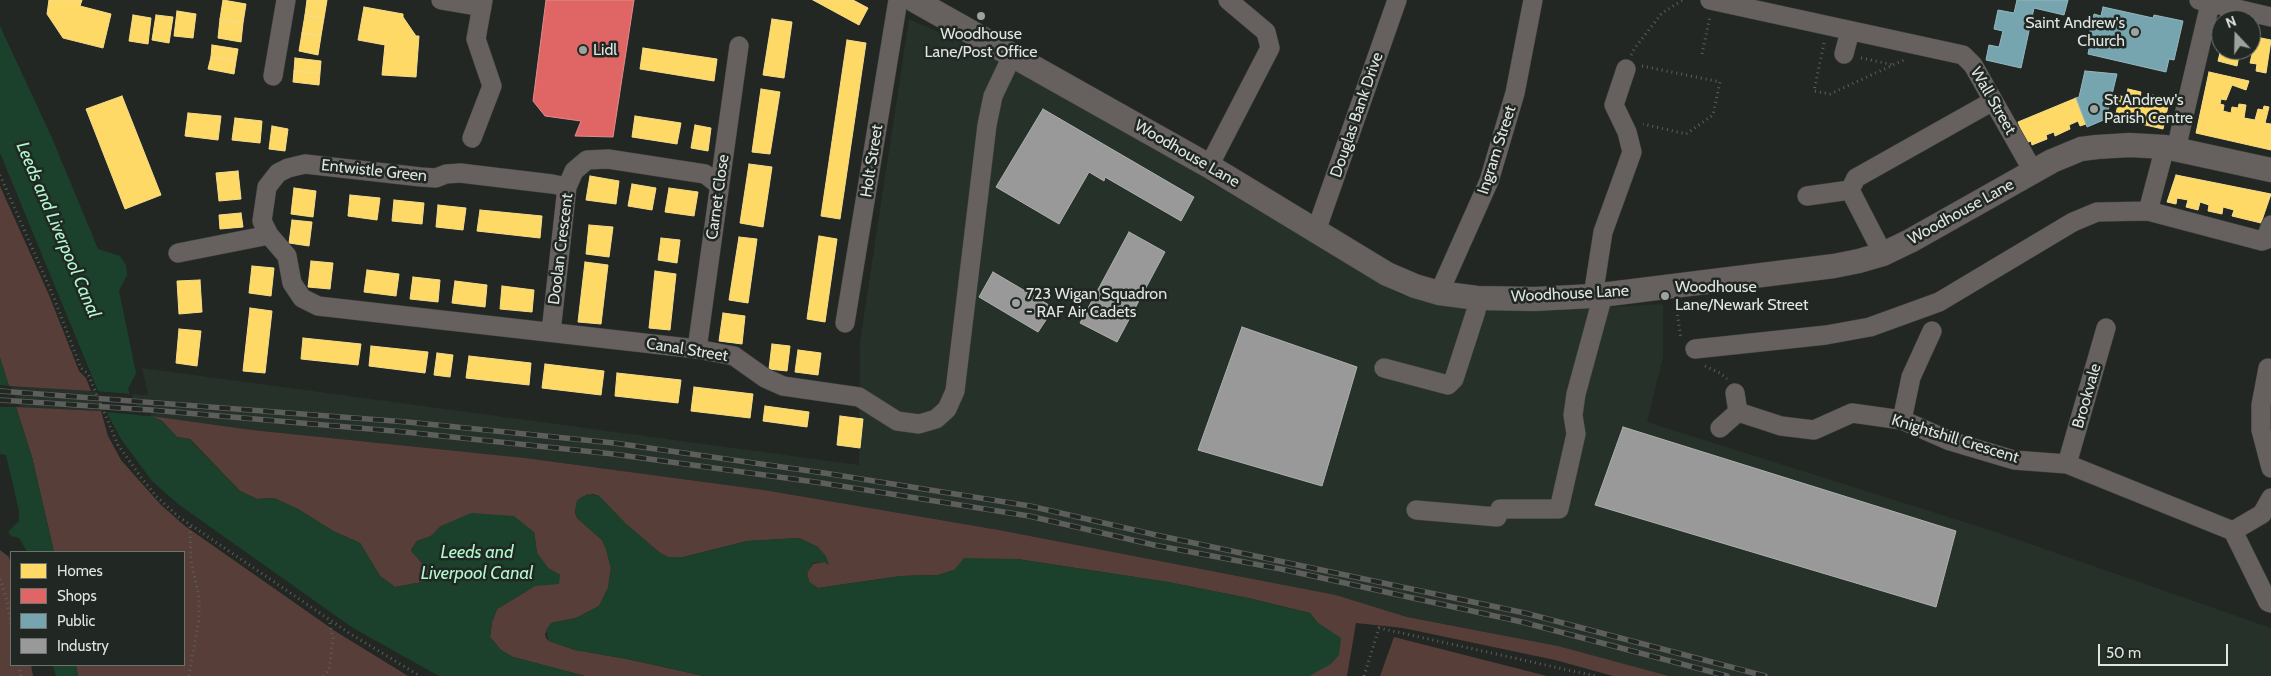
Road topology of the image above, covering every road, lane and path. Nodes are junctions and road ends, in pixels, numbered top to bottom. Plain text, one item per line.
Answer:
1 (286, 0) edge
2 (441, 0) edge
3 (898, 0) edge
4 (914, 0) edge
5 (1228, 0) edge
6 (1397, 0) edge
7 (1533, 0) edge
8 (1682, 0) edge
9 (1711, 0) edge
10 (2204, 2) edge
11 (483, 3) edge
12 (2271, 17) edge
13 (1850, 31) junction
14 (739, 46) dead end
15 (1013, 54) junction
16 (1702, 54) dead end
17 (1844, 54) dead end
18 (1627, 66) junction
19 (273, 76) dead end
20 (1993, 101) junction
21 (1621, 119) junction
22 (472, 138) dead end
23 (2170, 148) junction
24 (1209, 166) junction
25 (2271, 170) edge
26 (2033, 171) junction
27 (0, 175) edge
28 (720, 185) junction
29 (567, 187) junction
30 (1850, 190) junction
31 (1807, 196) dead end
32 (2148, 211) junction
33 (2271, 225) edge
34 (1316, 230) junction
35 (268, 235) junction
36 (178, 253) dead end
37 (1883, 254) junction
38 (1439, 293) junction
39 (1598, 296) junction
40 (1477, 298) junction
41 (846, 323) dead end
42 (2106, 328) dead end
43 (1932, 331) dead end
44 (551, 332) junction
45 (697, 348) junction
46 (1695, 349) dead end
47 (1384, 368) dead end
48 (2268, 368) dead end
49 (1734, 393) dead end
50 (1738, 412) junction
51 (1902, 420) junction
52 (1720, 428) dead end
53 (2067, 464) junction
54 (2271, 468) edge
55 (2271, 498) edge
56 (1416, 510) dead end
57 (190, 523) junction
58 (2233, 531) junction
59 (0, 580) edge
60 (2271, 603) edge
61 (10, 618) edge
62 (329, 619) junction
63 (189, 676) edge
64 (324, 676) edge
65 (420, 676) edge
66 (1364, 676) edge
67 (1595, 676) edge

1 - 19 street
2 - 11 street
3 - 41 street, Holt Street
4 - 15 main road, Woodhouse Lane
5 - 24 street
6 - 34 street, Douglas Bank Drive
7 - 38 street, Ingram Street
8 - 18 path
9 - 13 street, Wall Street
9 - 16 path
10 - 12 street
10 - 23 street
11 - 22 street
13 - 17 street
13 - 20 street, Wall Street
14 - 28 street, Carnet Close
15 - 24 main road, Woodhouse Lane
15 - 45 street, Canal Street
18 - 21 street
18 - 21 path
20 - 26 street, Wall Street
20 - 30 street
21 - 39 street
23 - 25 main road, Woodhouse Lane
23 - 26 main road, Woodhouse Lane
23 - 32 street
24 - 34 main road, Woodhouse Lane
26 - 37 main road, Woodhouse Lane
27 - 57 path
28 - 29 street, Doolan Crescent
28 - 45 street, Carnet Close
29 - 35 street, Entwistle Green
29 - 44 street, Doolan Crescent
30 - 31 street
30 - 37 street
32 - 33 street
32 - 46 street
34 - 38 main road, Woodhouse Lane
35 - 36 street
35 - 44 street, Canal Street
37 - 39 main road, Woodhouse Lane
38 - 40 main road, Woodhouse Lane
39 - 40 main road, Woodhouse Lane
39 - 56 street
40 - 47 street
42 - 53 street, Brookvale
43 - 51 street
44 - 45 street, Canal Street
48 - 54 street
49 - 50 street
50 - 51 street, Knightshill Crescent
50 - 52 street
51 - 53 street, Knightshill Crescent
53 - 58 street, Knightshill Crescent
55 - 58 street
57 - 62 path
57 - 63 path
58 - 60 street
59 - 61 path
62 - 64 path
62 - 65 path
66 - 67 path

